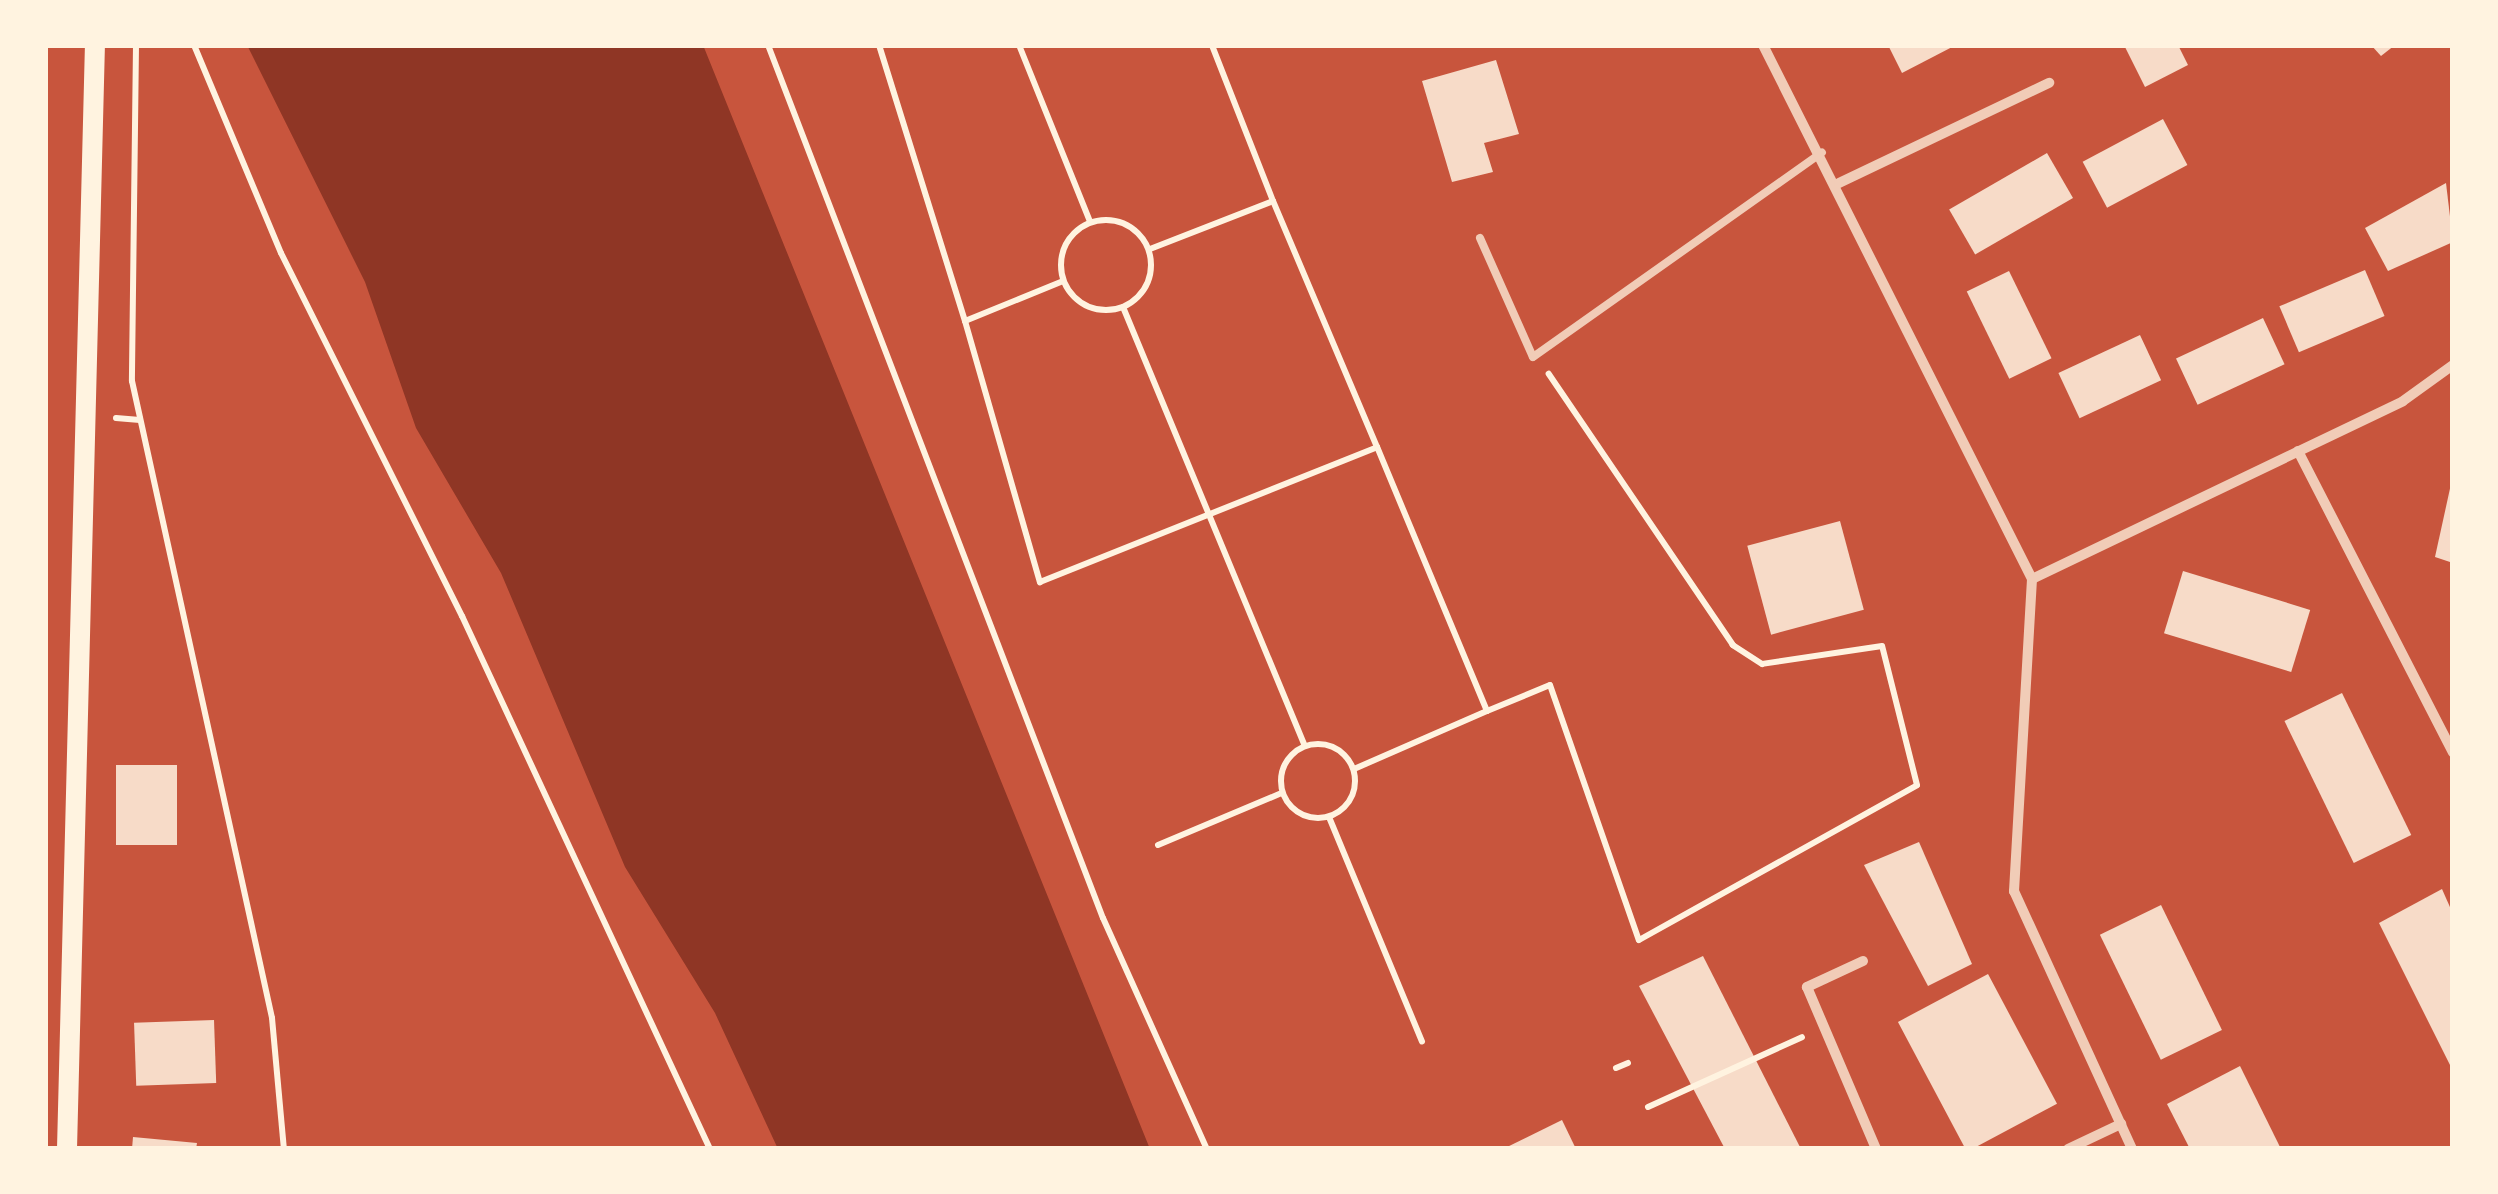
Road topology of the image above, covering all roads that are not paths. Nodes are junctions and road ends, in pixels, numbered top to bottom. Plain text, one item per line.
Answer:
1 (95, 45) edge
2 (1763, 45) edge
3 (2050, 83) dead end
4 (1822, 152) junction
5 (1839, 183) junction
6 (1480, 238) dead end
7 (2453, 365) edge
8 (2298, 451) junction
9 (2032, 579) junction
10 (2453, 752) edge
11 (1863, 961) dead end
12 (2120, 1124) junction
13 (67, 1149) edge
14 (1876, 1149) edge
15 (2068, 1149) edge
16 (2132, 1149) edge

1 - 13 main road
2 - 4 street
3 - 5 street
4 - 5 street
4 - 6 lane
5 - 9 street
7 - 8 street
8 - 9 street
8 - 10 street
9 - 12 street
11 - 14 street
12 - 15 street
12 - 16 street

